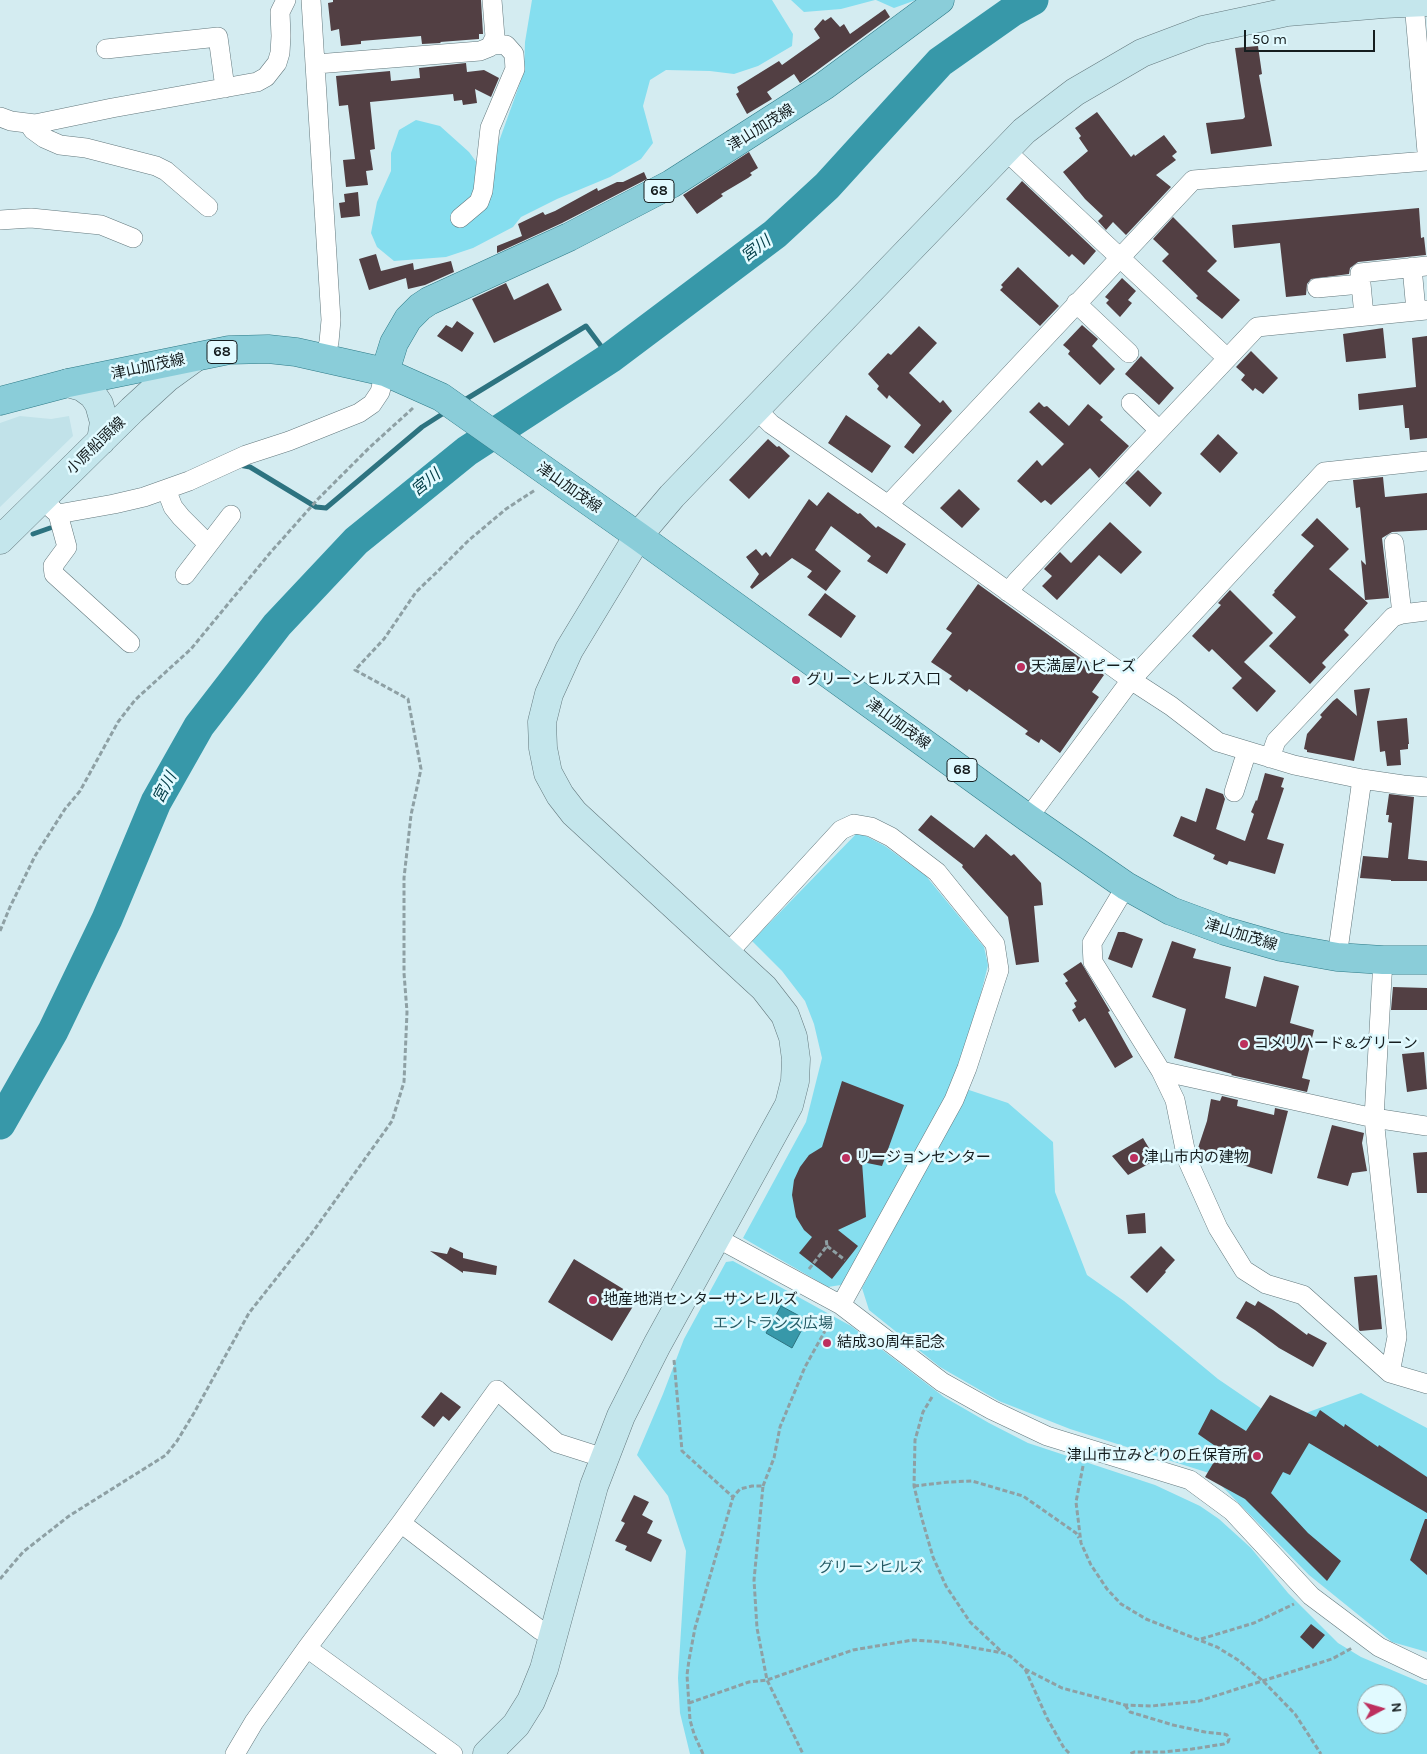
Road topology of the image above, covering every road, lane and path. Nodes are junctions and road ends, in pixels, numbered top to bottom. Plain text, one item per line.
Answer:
1 (286, 0) edge
2 (311, 0) edge
3 (492, 0) edge
4 (940, 0) edge
5 (1420, 2) edge
6 (492, 44) junction
7 (106, 49) dead end
8 (316, 64) junction
9 (225, 88) junction
10 (0, 117) edge
11 (28, 123) junction
12 (1006, 150) junction
13 (1427, 152) edge
14 (1427, 161) edge
15 (208, 207) dead end
16 (460, 218) dead end
17 (0, 220) edge
18 (133, 238) dead end
19 (1119, 257) junction
20 (1419, 266) edge
21 (1361, 284) junction
22 (1317, 288) dead end
23 (1076, 303) junction
24 (1422, 310) edge
25 (1364, 316) junction
26 (1129, 353) dead end
27 (196, 357) junction
28 (325, 357) junction
29 (1227, 358) junction
30 (385, 372) junction
31 (68, 384) junction
32 (434, 393) junction
33 (0, 401) edge
34 (1131, 403) dead end
35 (757, 410) junction
36 (1159, 430) junction
37 (101, 441) junction
38 (1427, 461) edge
39 (548, 474) junction
40 (166, 489) junction
41 (888, 505) junction
42 (50, 507) junction
43 (231, 515) dead end
44 (638, 536) junction
45 (0, 540) edge
46 (1394, 543) dead end
47 (208, 544) junction
48 (185, 575) dead end
49 (1008, 592) junction
50 (1427, 611) edge
51 (1402, 614) junction
52 (130, 643) dead end
53 (1131, 680) junction
54 (1247, 751) junction
55 (1270, 758) junction
56 (1362, 780) junction
57 (1427, 786) edge
58 (1234, 792) dead end
59 (1028, 818) junction
60 (1126, 886) junction
61 (0, 931) edge
62 (727, 954) junction
63 (1337, 957) junction
64 (1383, 960) junction
65 (1427, 960) edge
66 (1161, 1071) junction
67 (1374, 1118) junction
68 (1427, 1126) edge
69 (717, 1238) junction
70 (826, 1238) dead end
71 (827, 1246) junction
72 (846, 1261) dead end
73 (812, 1264) dead end
74 (841, 1304) junction
75 (657, 1345) junction
76 (1390, 1373) junction
77 (942, 1382) junction
78 (1427, 1384) edge
79 (1090, 1448) junction
80 (604, 1458) junction
81 (763, 1486) junction
82 (914, 1486) junction
83 (733, 1498) junction
84 (401, 1523) junction
85 (1081, 1543) junction
86 (0, 1580) edge
87 (1311, 1596) junction
88 (554, 1636) junction
89 (1367, 1638) junction
90 (1201, 1640) junction
91 (307, 1648) junction
92 (1004, 1653) junction
93 (1025, 1669) junction
94 (1427, 1670) edge
95 (767, 1680) junction
96 (1263, 1681) junction
97 (690, 1702) junction
98 (1125, 1705) junction
99 (235, 1754) edge
100 (452, 1754) edge
101 (487, 1754) edge
102 (703, 1754) edge
103 (803, 1754) edge
104 (1070, 1754) edge
105 (1130, 1754) edge
106 (1321, 1754) edge

1 - 9 street
2 - 8 street
3 - 6 street
4 - 30 main road, 津山加茂線 / 68
5 - 12 street
5 - 13 street
6 - 8 street
6 - 16 street
7 - 9 street
8 - 28 street
9 - 11 street
10 - 11 street
11 - 15 street
12 - 19 street
12 - 35 street
14 - 19 street
17 - 18 street
19 - 23 street
19 - 29 street
20 - 21 street
20 - 24 street
21 - 22 street
21 - 25 street
23 - 26 street
23 - 41 street
24 - 25 street
25 - 29 street
27 - 28 main road, 津山加茂線 / 68
27 - 31 main road, 津山加茂線 / 68
27 - 37 street, 小原船頭線
28 - 30 main road, 津山加茂線 / 68
29 - 36 street
30 - 32 main road, 津山加茂線 / 68
30 - 40 street
31 - 33 main road, 津山加茂線 / 68
31 - 37 street
32 - 39 main road, 津山加茂線 / 68
32 - 61 path
34 - 36 street
35 - 41 street
35 - 44 street
36 - 49 street
37 - 42 street, 小原船頭線
38 - 53 street
39 - 44 main road, 津山加茂線 / 68
39 - 86 path
40 - 42 street
40 - 47 street
41 - 49 street
42 - 45 street, 小原船頭線
42 - 52 street
43 - 47 street
44 - 59 main road, 津山加茂線 / 68
44 - 62 street
46 - 51 street
47 - 48 street
49 - 53 street
50 - 51 street
51 - 55 street
53 - 54 street
53 - 59 street
54 - 55 street
54 - 58 street
55 - 56 street
56 - 57 street
56 - 63 street
59 - 60 main road, 津山加茂線 / 68
60 - 63 main road, 津山加茂線 / 68
60 - 66 street
62 - 69 street
62 - 74 street
63 - 64 main road, 津山加茂線 / 68
64 - 65 main road, 津山加茂線 / 68
64 - 67 street
66 - 67 street
66 - 76 street
67 - 68 street
67 - 76 street
69 - 74 street
69 - 75 street
70 - 71 path
71 - 72 path
71 - 73 path
74 - 77 street
74 - 81 path
75 - 80 street
75 - 83 path
76 - 78 street
77 - 79 street
77 - 82 path
79 - 85 path
79 - 87 street
80 - 84 street
80 - 88 street
81 - 83 path
81 - 95 path
82 - 85 path
82 - 92 path
83 - 97 path
84 - 88 street
84 - 91 street
85 - 90 path
87 - 89 street
87 - 90 path
88 - 101 street
89 - 94 street
89 - 96 path
90 - 96 path
91 - 99 street
91 - 100 street
92 - 93 path
92 - 95 path
93 - 98 path
93 - 104 path
95 - 97 path
95 - 103 path
96 - 98 path
96 - 106 path
97 - 102 path
98 - 105 path

